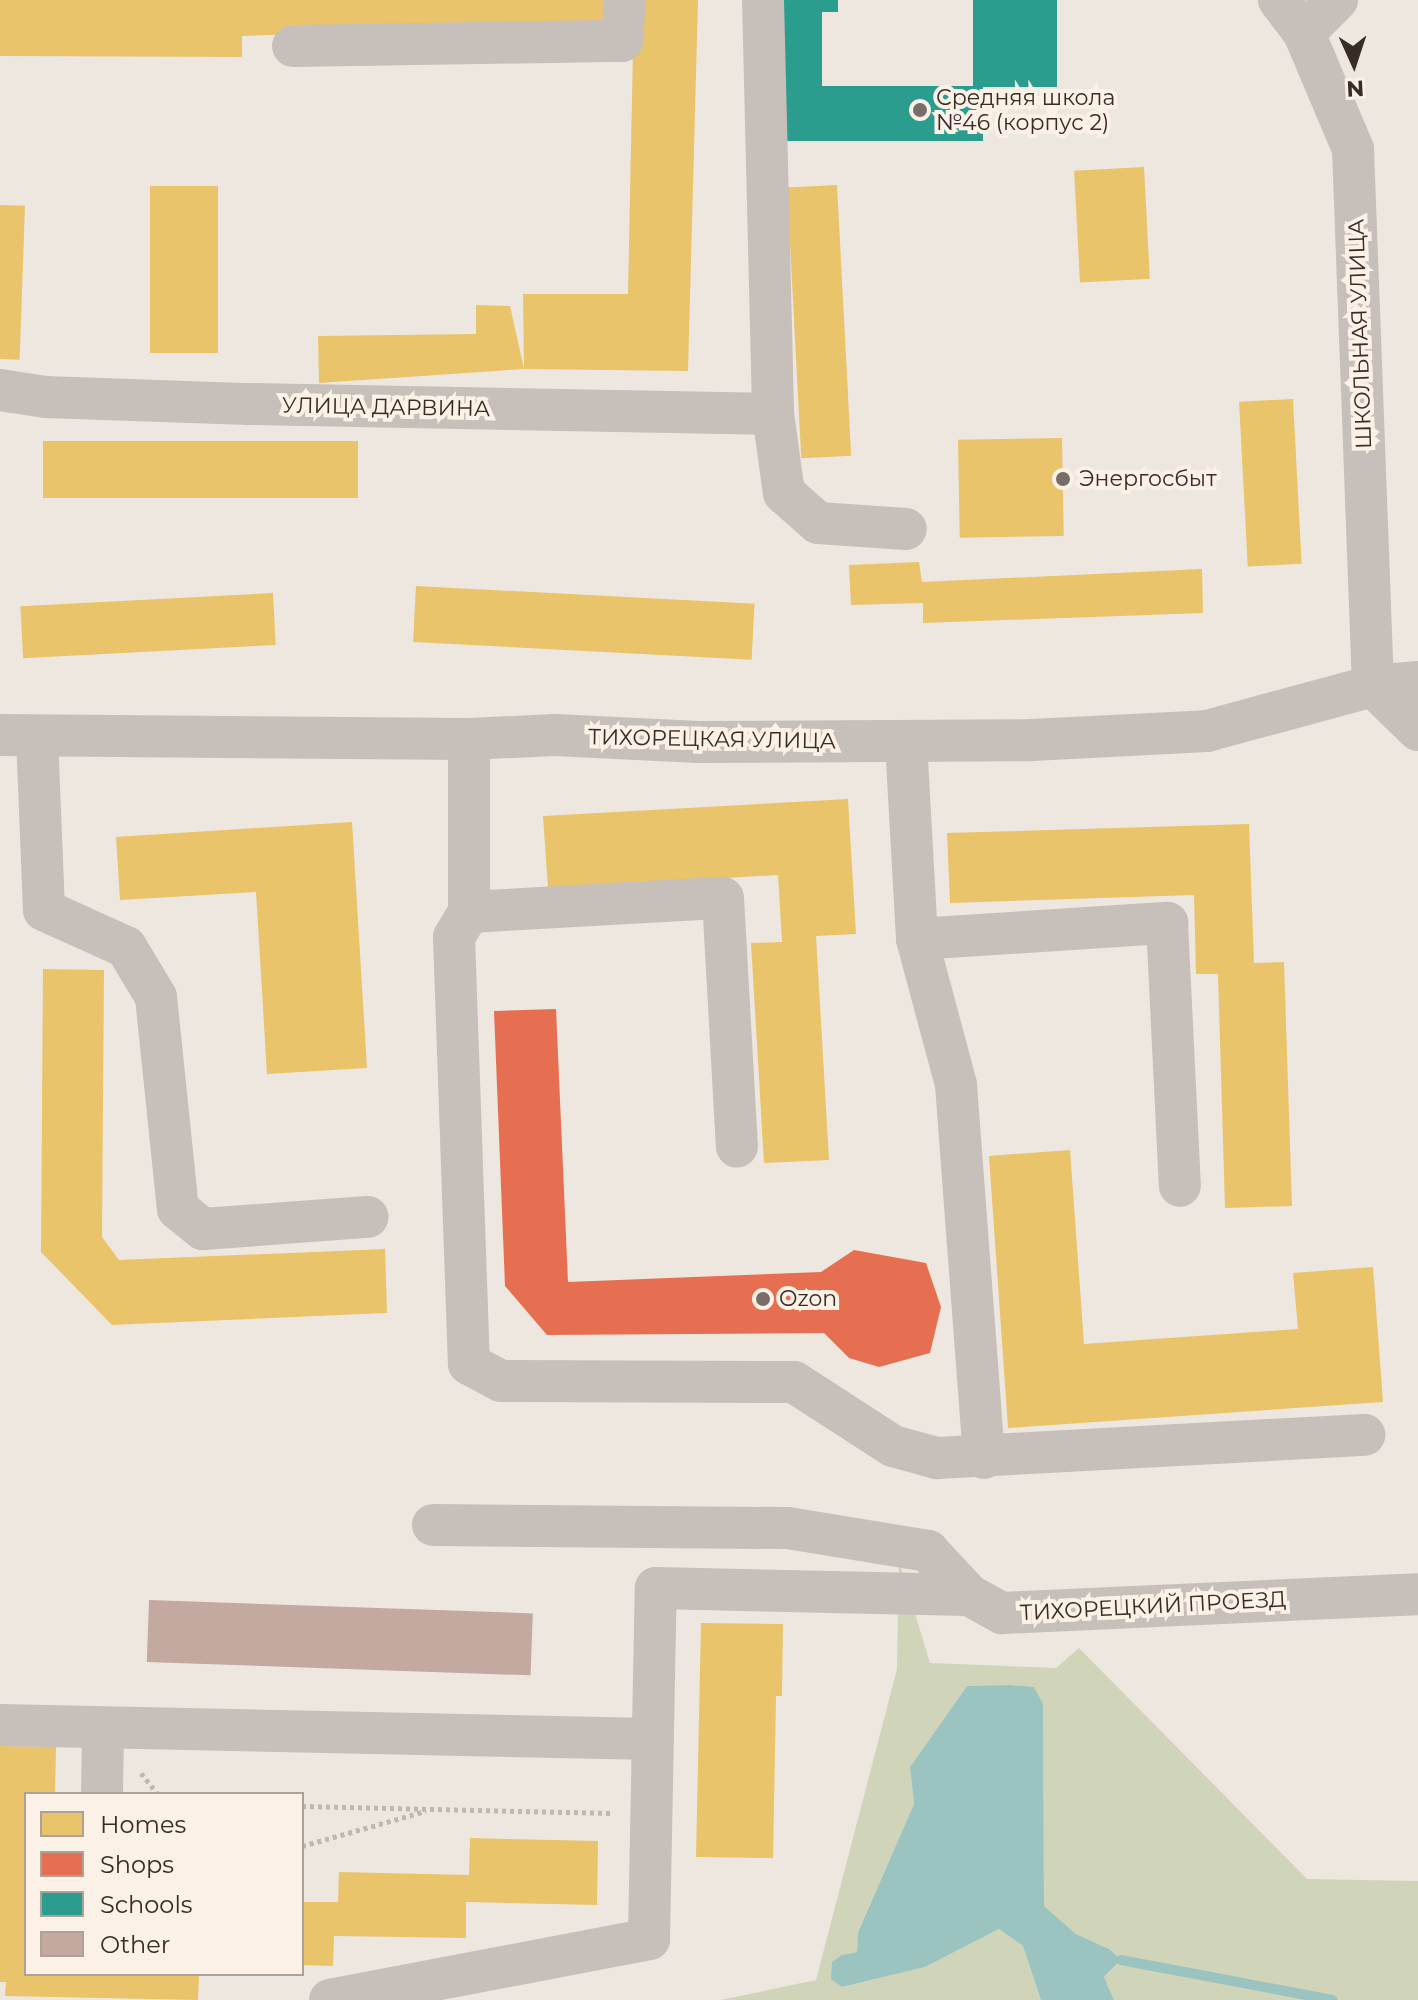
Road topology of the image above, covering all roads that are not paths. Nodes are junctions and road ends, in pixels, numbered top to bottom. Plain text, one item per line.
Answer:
1 (625, 0) edge
2 (763, 0) edge
3 (1337, 0) edge
4 (1292, 16) edge
5 (293, 46) dead end
6 (0, 390) edge
7 (773, 414) junction
8 (906, 529) dead end
9 (1418, 682) edge
10 (1373, 686) junction
11 (1418, 730) edge
12 (19, 735) edge
13 (469, 739) junction
14 (906, 742) junction
15 (469, 912) junction
16 (917, 939) junction
17 (737, 1147) dead end
18 (1180, 1186) dead end
19 (368, 1217) dead end
20 (1364, 1435) dead end
21 (984, 1458) junction
22 (433, 1525) dead end
23 (1418, 1594) edge
24 (969, 1595) junction
25 (0, 1725) edge
26 (103, 1728) junction
27 (653, 1739) junction
28 (102, 1792) edge
29 (330, 2000) edge

1 - 5 street
2 - 7 street
3 - 4 street
4 - 10 street, ШКОЛЬНАЯ УЛИЦА
6 - 7 street, УЛИЦА ДАРВИНА
7 - 8 street
9 - 10 street, ТИХОРЕЦКАЯ УЛИЦА
10 - 11 street
10 - 14 street, ТИХОРЕЦКАЯ УЛИЦА
12 - 13 street, ТИХОРЕЦКАЯ УЛИЦА
12 - 19 street
13 - 14 street, ТИХОРЕЦКАЯ УЛИЦА
13 - 15 street
14 - 16 street
15 - 17 street
15 - 21 street
16 - 18 street
16 - 21 street
20 - 21 street
22 - 24 street, ТИХОРЕЦКИЙ ПРОЕЗД
23 - 24 street, ТИХОРЕЦКИЙ ПРОЕЗД
24 - 27 street
25 - 26 street
26 - 27 street
26 - 28 street
27 - 29 street

